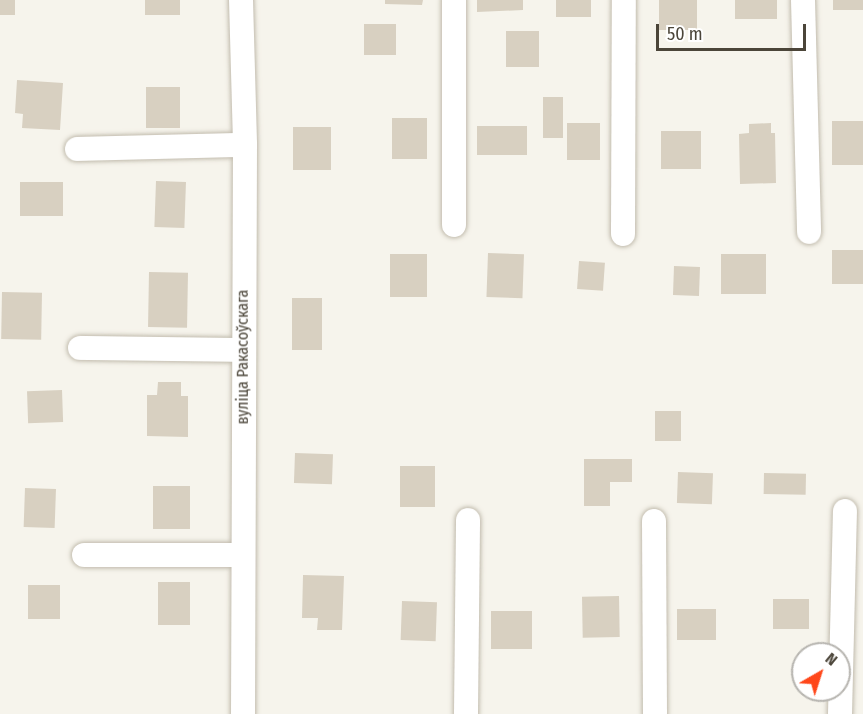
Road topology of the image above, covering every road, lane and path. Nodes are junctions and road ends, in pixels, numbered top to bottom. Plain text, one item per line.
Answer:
1 (241, 0) edge
2 (454, 0) edge
3 (624, 0) edge
4 (803, 0) edge
5 (245, 145) junction
6 (77, 149) dead end
7 (454, 225) dead end
8 (809, 232) dead end
9 (623, 234) dead end
10 (80, 348) dead end
11 (242, 350) junction
12 (845, 511) dead end
13 (468, 520) dead end
14 (654, 521) dead end
15 (84, 555) dead end
16 (243, 555) junction
17 (243, 714) edge
18 (466, 714) edge
19 (656, 714) edge
20 (840, 714) edge

1 - 5 street, вуліца Ракасоўскага
2 - 7 street
3 - 9 street
4 - 8 street
5 - 6 street
5 - 11 street, вуліца Ракасоўскага
10 - 11 street
11 - 16 street, вуліца Ракасоўскага
12 - 20 street
13 - 18 street
14 - 19 street
15 - 16 street
16 - 17 street, вуліца Ракасоўскага

